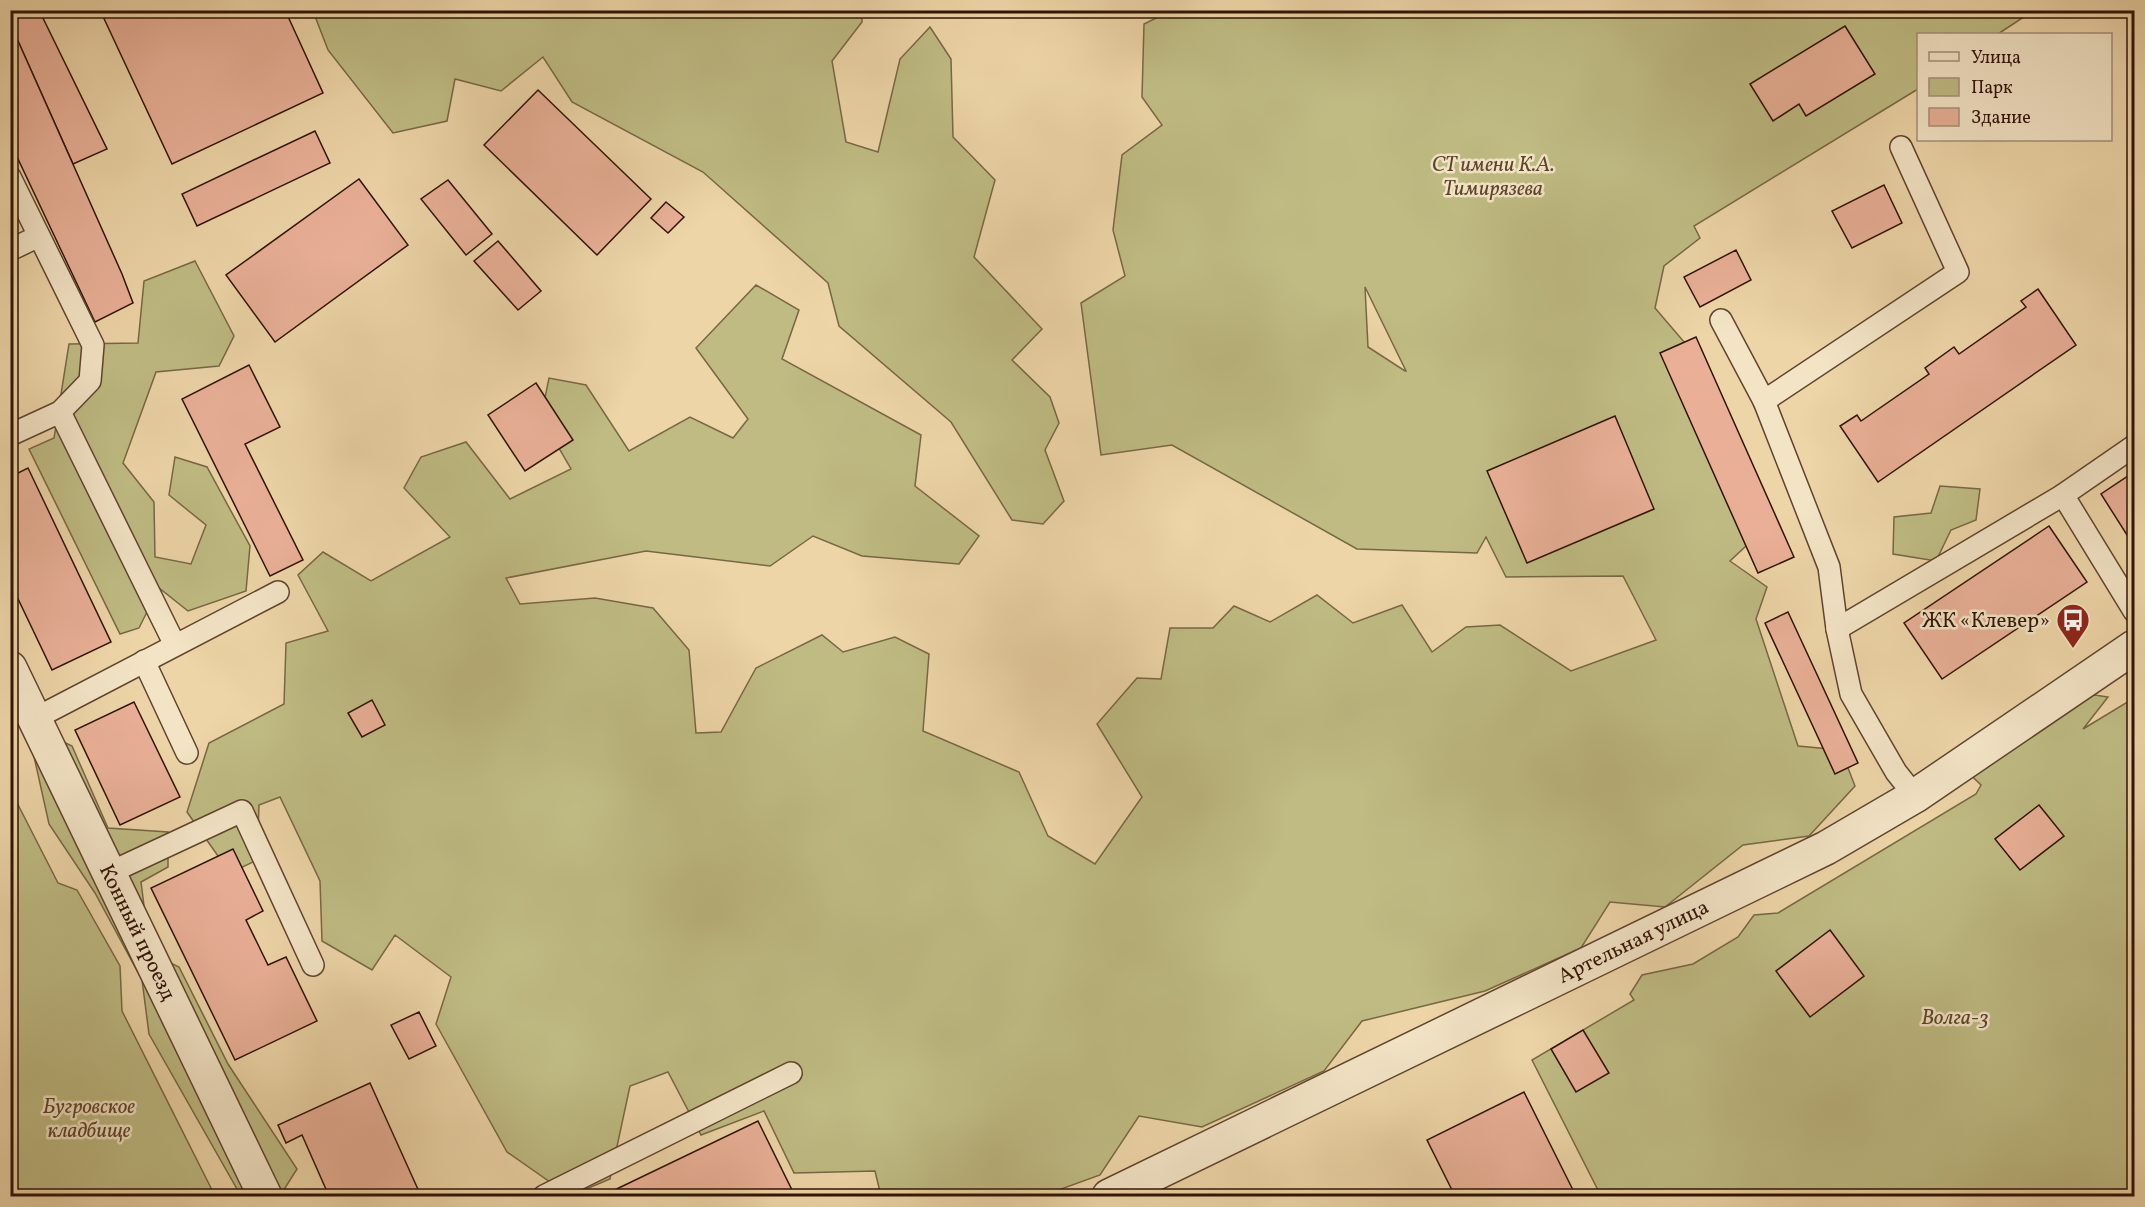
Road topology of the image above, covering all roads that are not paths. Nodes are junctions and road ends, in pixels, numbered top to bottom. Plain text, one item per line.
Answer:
1 (1901, 147) dead end
2 (10, 177) edge
3 (39, 236) junction
4 (10, 250) edge
5 (1721, 320) dead end
6 (1764, 401) junction
7 (60, 412) junction
8 (10, 435) edge
9 (2134, 446) edge
10 (2063, 495) junction
11 (278, 592) dead end
12 (2134, 611) edge
13 (1837, 629) junction
14 (175, 645) junction
15 (2134, 647) edge
16 (144, 661) junction
17 (10, 668) edge
18 (36, 718) junction
19 (187, 753) dead end
20 (1915, 796) junction
21 (110, 873) junction
22 (313, 965) dead end
23 (791, 1073) dead end
24 (265, 1197) edge
25 (544, 1197) edge
26 (1109, 1197) edge

1 - 6 lane
2 - 3 lane
3 - 4 lane
3 - 7 lane
5 - 6 lane
6 - 13 lane
7 - 8 lane
7 - 14 lane
9 - 10 lane
10 - 12 lane
10 - 13 lane
11 - 14 lane
13 - 20 lane
14 - 16 lane
15 - 20 street, Артельная улица
16 - 18 lane
16 - 19 lane
17 - 18 street, Конный проезд
18 - 21 street, Конный проезд
20 - 26 street, Артельная улица
21 - 22 lane
21 - 24 street, Конный проезд
23 - 25 lane

